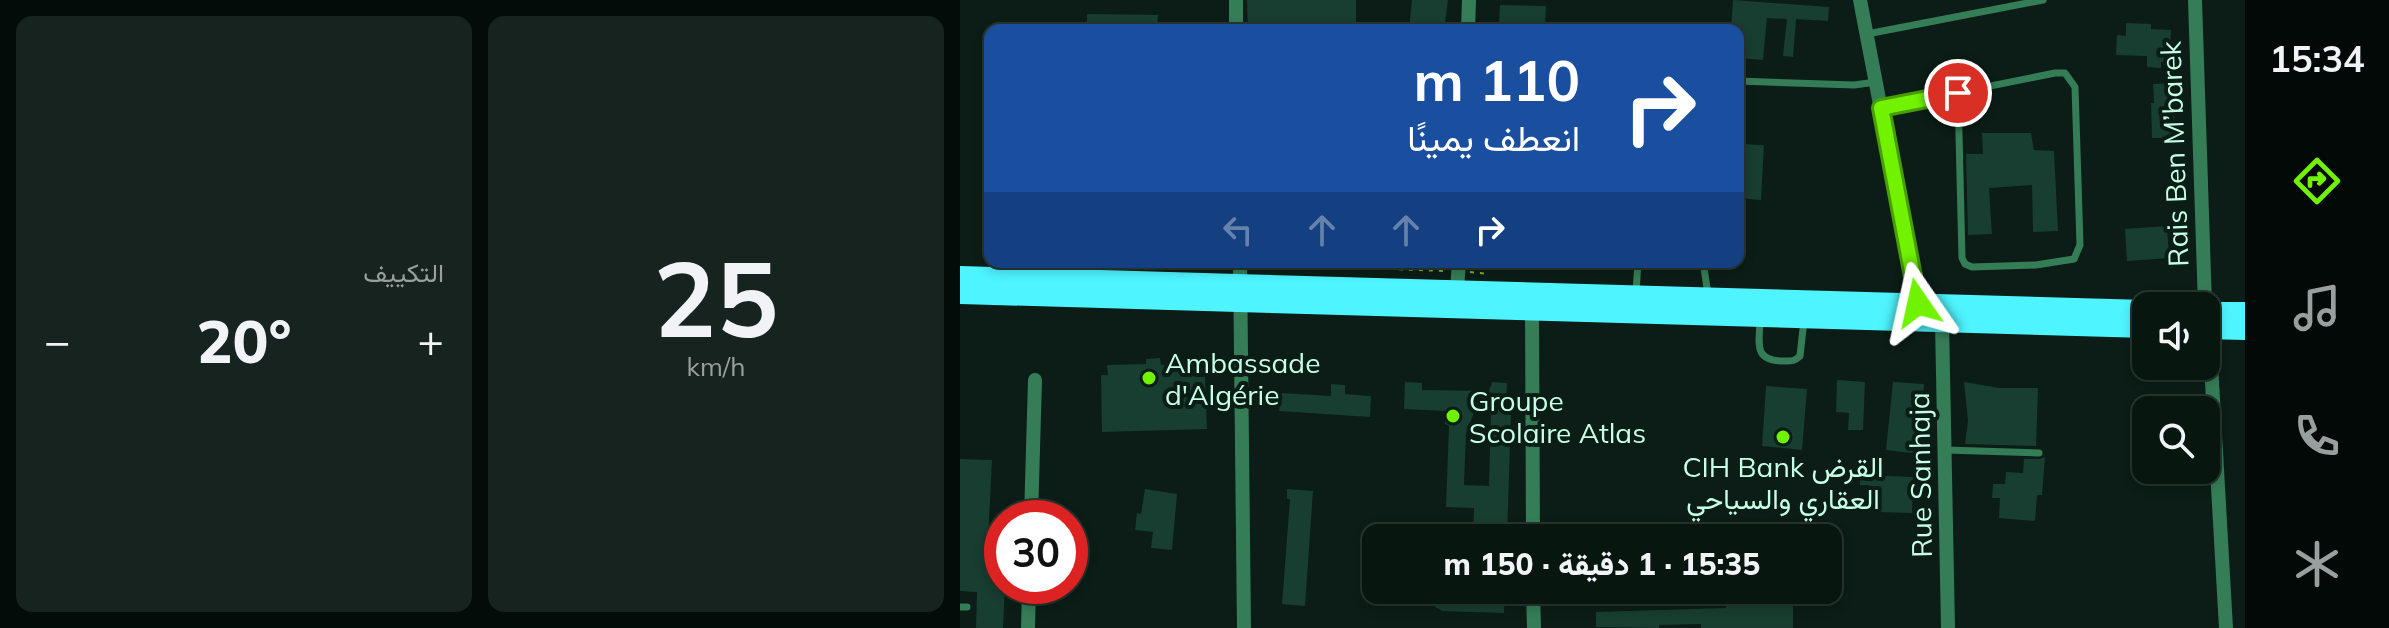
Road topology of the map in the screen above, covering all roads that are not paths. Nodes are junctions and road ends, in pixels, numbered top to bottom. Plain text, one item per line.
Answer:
1 (1236, 0) edge
2 (1469, 0) edge
3 (1860, 0) edge
4 (2043, 0) edge
5 (2195, 0) edge
6 (1236, 24) edge
7 (1468, 24) edge
8 (1867, 34) junction
9 (1744, 81) edge
10 (1876, 82) junction
11 (1958, 93) junction
12 (1881, 108) junction
13 (1240, 268) edge
14 (1637, 268) edge
15 (1704, 268) edge
16 (1458, 274) edge
17 (960, 276) edge
18 (1240, 292) junction
19 (2205, 292) edge
20 (960, 294) edge
21 (1636, 294) junction
22 (1708, 296) junction
23 (1918, 303) junction
24 (1532, 309) junction
25 (2132, 310) edge
26 (2245, 312) edge
27 (1760, 316) junction
28 (2220, 316) edge
29 (1804, 318) junction
30 (1942, 322) junction
31 (2220, 323) edge
32 (2132, 328) edge
33 (2245, 330) edge
34 (1035, 380) dead end
35 (2210, 380) edge
36 (1946, 450) junction
37 (2039, 453) dead end
38 (1032, 500) edge
39 (1533, 524) edge
40 (1029, 604) edge
41 (1533, 604) edge
42 (1028, 628) edge
43 (1244, 628) edge
44 (1534, 628) edge
45 (1948, 628) edge
46 (2226, 628) edge

1 - 6 street
2 - 7 street
3 - 8 street
4 - 8 lane
5 - 19 street, Rais Ben M’barek
8 - 10 street
9 - 10 lane
10 - 12 street
11 - 11 lane
11 - 12 lane
12 - 23 street
13 - 18 street
14 - 21 lane
15 - 22 lane
16 - 18 main road
16 - 21 main road
17 - 18 main road
18 - 20 main road
18 - 24 main road
18 - 43 street
21 - 22 main road
22 - 23 main road
23 - 25 main road
24 - 27 main road
24 - 39 street
26 - 28 main road
27 - 29 main road
27 - 29 lane
29 - 30 main road
30 - 32 main road
30 - 36 street, Rue Sanhaja
31 - 33 main road
34 - 38 street
35 - 46 street, Rais Ben M’barek
36 - 37 lane
36 - 45 street, Rue Sanhaja
40 - 42 street
41 - 44 street

